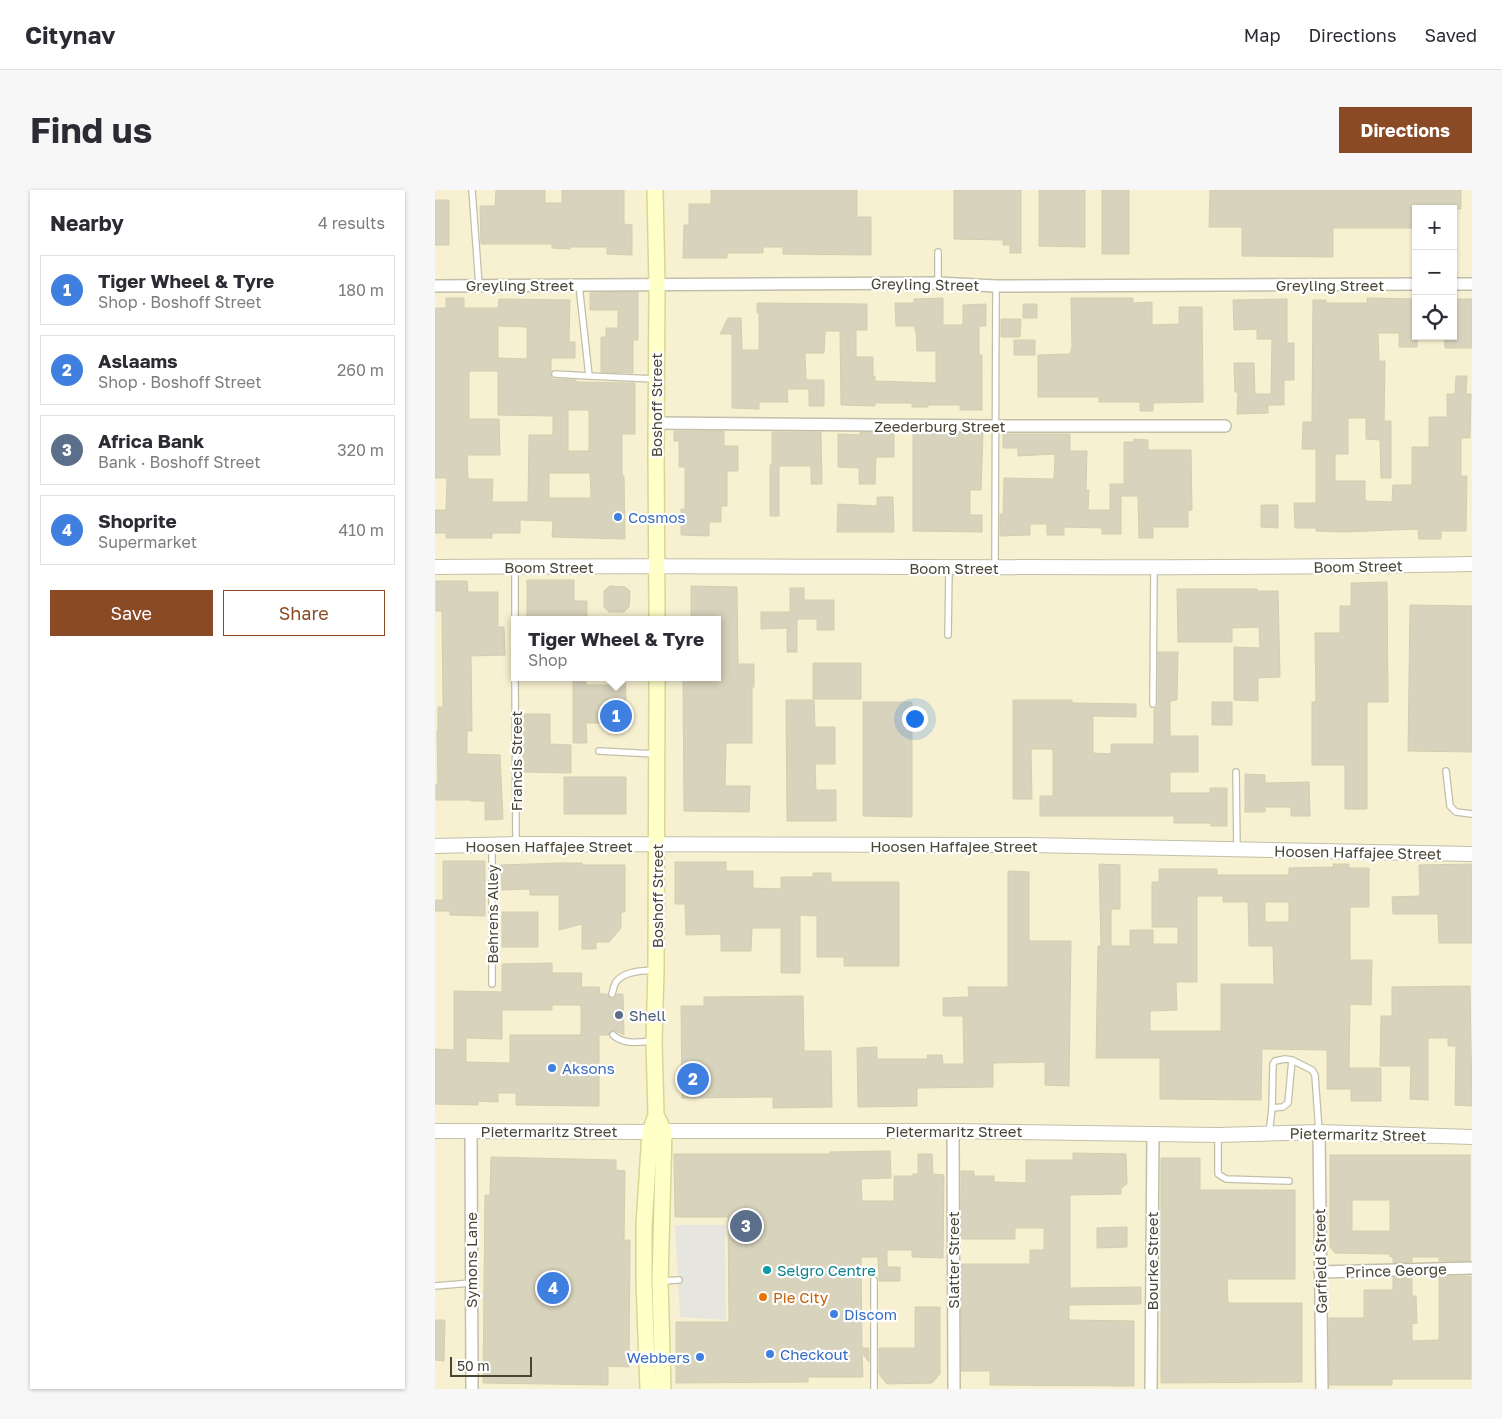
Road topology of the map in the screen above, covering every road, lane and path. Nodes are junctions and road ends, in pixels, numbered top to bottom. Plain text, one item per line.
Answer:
1 (472, 190) edge
2 (655, 190) edge
3 (939, 252) dead end
4 (657, 283) junction
5 (938, 283) junction
6 (579, 284) junction
7 (1412, 284) edge
8 (1457, 284) edge
9 (1472, 284) edge
10 (479, 285) junction
11 (435, 286) edge
12 (996, 286) junction
13 (555, 374) dead end
14 (589, 376) junction
15 (656, 379) junction
16 (656, 424) junction
17 (994, 426) junction
18 (1225, 426) dead end
19 (1472, 564) edge
20 (515, 566) junction
21 (657, 566) junction
22 (435, 567) edge
23 (949, 568) junction
24 (995, 568) junction
25 (1154, 568) junction
26 (515, 616) edge
27 (657, 616) edge
28 (949, 635) dead end
29 (515, 681) edge
30 (657, 681) edge
31 (1153, 704) dead end
32 (599, 751) dead end
33 (657, 754) junction
34 (1446, 771) dead end
35 (1236, 772) dead end
36 (1472, 814) edge
37 (517, 844) junction
38 (492, 845) junction
39 (435, 846) edge
40 (657, 846) junction
41 (1237, 849) junction
42 (1472, 854) edge
43 (657, 970) junction
44 (492, 984) dead end
45 (612, 994) dead end
46 (613, 1035) dead end
47 (655, 1041) junction
48 (1292, 1060) junction
49 (1271, 1108) junction
50 (471, 1130) junction
51 (435, 1131) edge
52 (657, 1131) junction
53 (953, 1131) junction
54 (1319, 1132) junction
55 (1153, 1133) junction
56 (1269, 1134) junction
57 (1219, 1135) junction
58 (1472, 1136) edge
59 (1289, 1181) dead end
60 (1472, 1268) edge
61 (1320, 1272) junction
62 (679, 1280) dead end
63 (874, 1280) dead end
64 (660, 1281) junction
65 (471, 1283) junction
66 (435, 1286) edge
67 (472, 1389) edge
68 (648, 1389) edge
69 (663, 1389) edge
70 (874, 1389) edge
71 (954, 1389) edge
72 (1151, 1389) edge
73 (1322, 1389) edge

1 - 10 lane
2 - 4 main road, Boshoff Street
3 - 5 lane
4 - 5 street, Greyling Street
4 - 6 street, Greyling Street
4 - 15 main road, Boshoff Street
5 - 12 street, Greyling Street
6 - 10 street, Greyling Street
6 - 14 lane
7 - 12 street, Greyling Street
8 - 9 street
10 - 11 street, Greyling Street
12 - 17 lane
13 - 14 lane
14 - 15 lane
15 - 16 main road, Boshoff Street
16 - 17 street, Zeederburg Street
16 - 21 main road, Boshoff Street
17 - 18 street, Zeederburg Street
17 - 24 lane
19 - 25 street, Boom Street
20 - 21 street, Boom Street
20 - 22 street, Boom Street
20 - 26 lane
21 - 23 street, Boom Street
21 - 27 main road, Boshoff Street
23 - 24 street, Boom Street
23 - 28 lane
24 - 25 street, Boom Street
25 - 31 lane
29 - 37 lane, Francis Street
30 - 33 main road, Boshoff Street
32 - 33 lane
33 - 40 main road, Boshoff Street
34 - 36 lane
35 - 41 lane
37 - 38 street, Hoosen Haffajee Street
37 - 40 street, Hoosen Haffajee Street
38 - 39 street, Hoosen Haffajee Street
38 - 44 lane, Behrens Alley
40 - 41 street, Hoosen Haffajee Street
40 - 43 main road, Boshoff Street
41 - 42 street, Hoosen Haffajee Street
43 - 45 lane
43 - 47 main road, Boshoff Street
46 - 47 lane
47 - 52 main road, Boshoff Street
48 - 49 lane
48 - 49 lane
48 - 54 lane
49 - 56 lane
50 - 51 street, Pietermaritz Street
50 - 52 street, Pietermaritz Street
50 - 65 street, Symons Lane
52 - 53 street, Pietermaritz Street
52 - 64 main road, Boshoff Street
52 - 68 main road, Boshoff Street
53 - 55 street, Pietermaritz Street
53 - 71 street, Slatter Street
54 - 56 street, Pietermaritz Street
54 - 58 street, Pietermaritz Street
54 - 61 street, Garfield Street
55 - 57 street, Pietermaritz Street
55 - 72 street, Bourke Street
56 - 57 street, Pietermaritz Street
57 - 59 lane
60 - 61 street, Prince George
61 - 73 street, Garfield Street
62 - 64 lane
63 - 70 lane
64 - 69 main road, Boshoff Street
65 - 66 lane
65 - 67 street, Symons Lane

